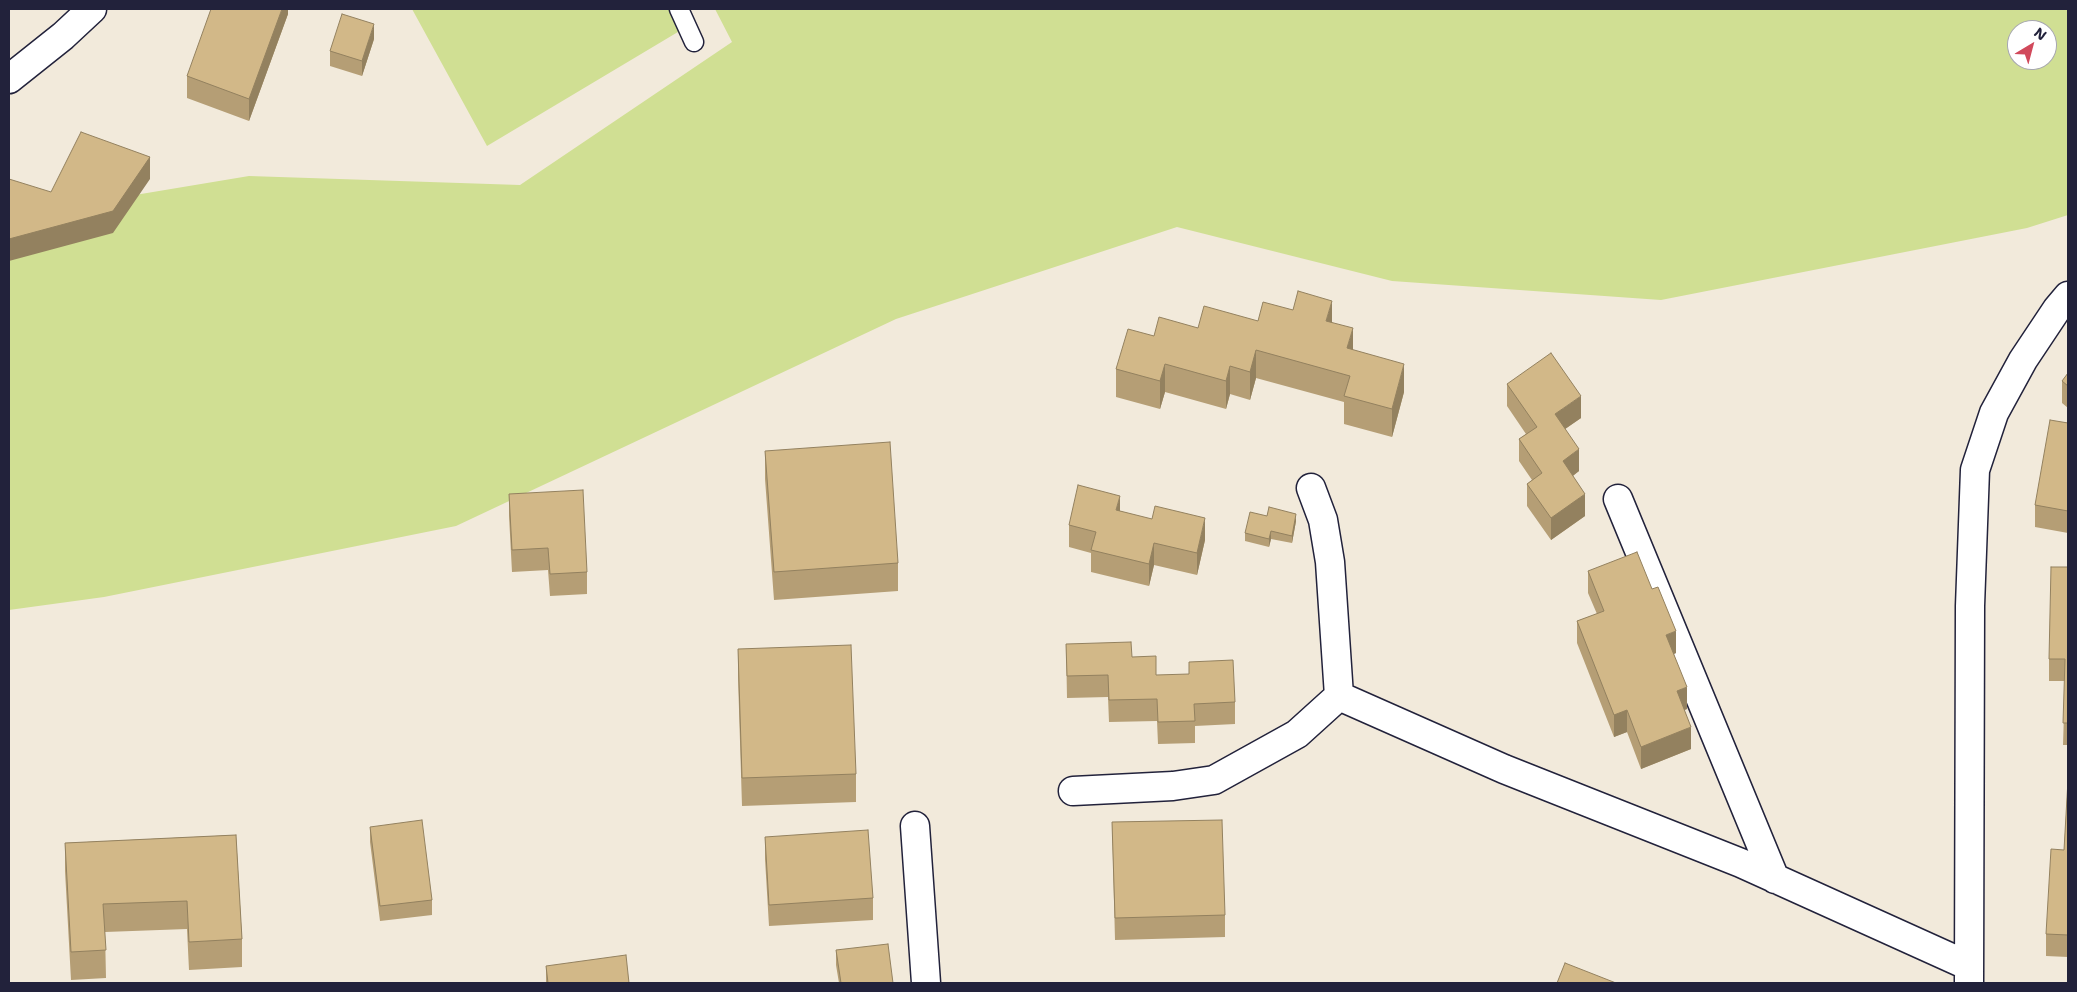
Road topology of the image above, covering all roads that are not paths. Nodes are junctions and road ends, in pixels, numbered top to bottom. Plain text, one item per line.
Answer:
1 (92, 9) edge
2 (679, 9) edge
3 (694, 42) dead end
4 (9, 79) edge
5 (2068, 296) edge
6 (1312, 488) dead end
7 (1618, 500) dead end
8 (1339, 696) junction
9 (1073, 791) dead end
10 (915, 826) dead end
11 (1774, 878) junction
12 (1969, 974) edge
13 (926, 983) edge

1 - 4 street
2 - 3 lane
5 - 12 street
6 - 8 street
7 - 11 street
8 - 9 street
8 - 11 street
10 - 13 street
11 - 12 street

